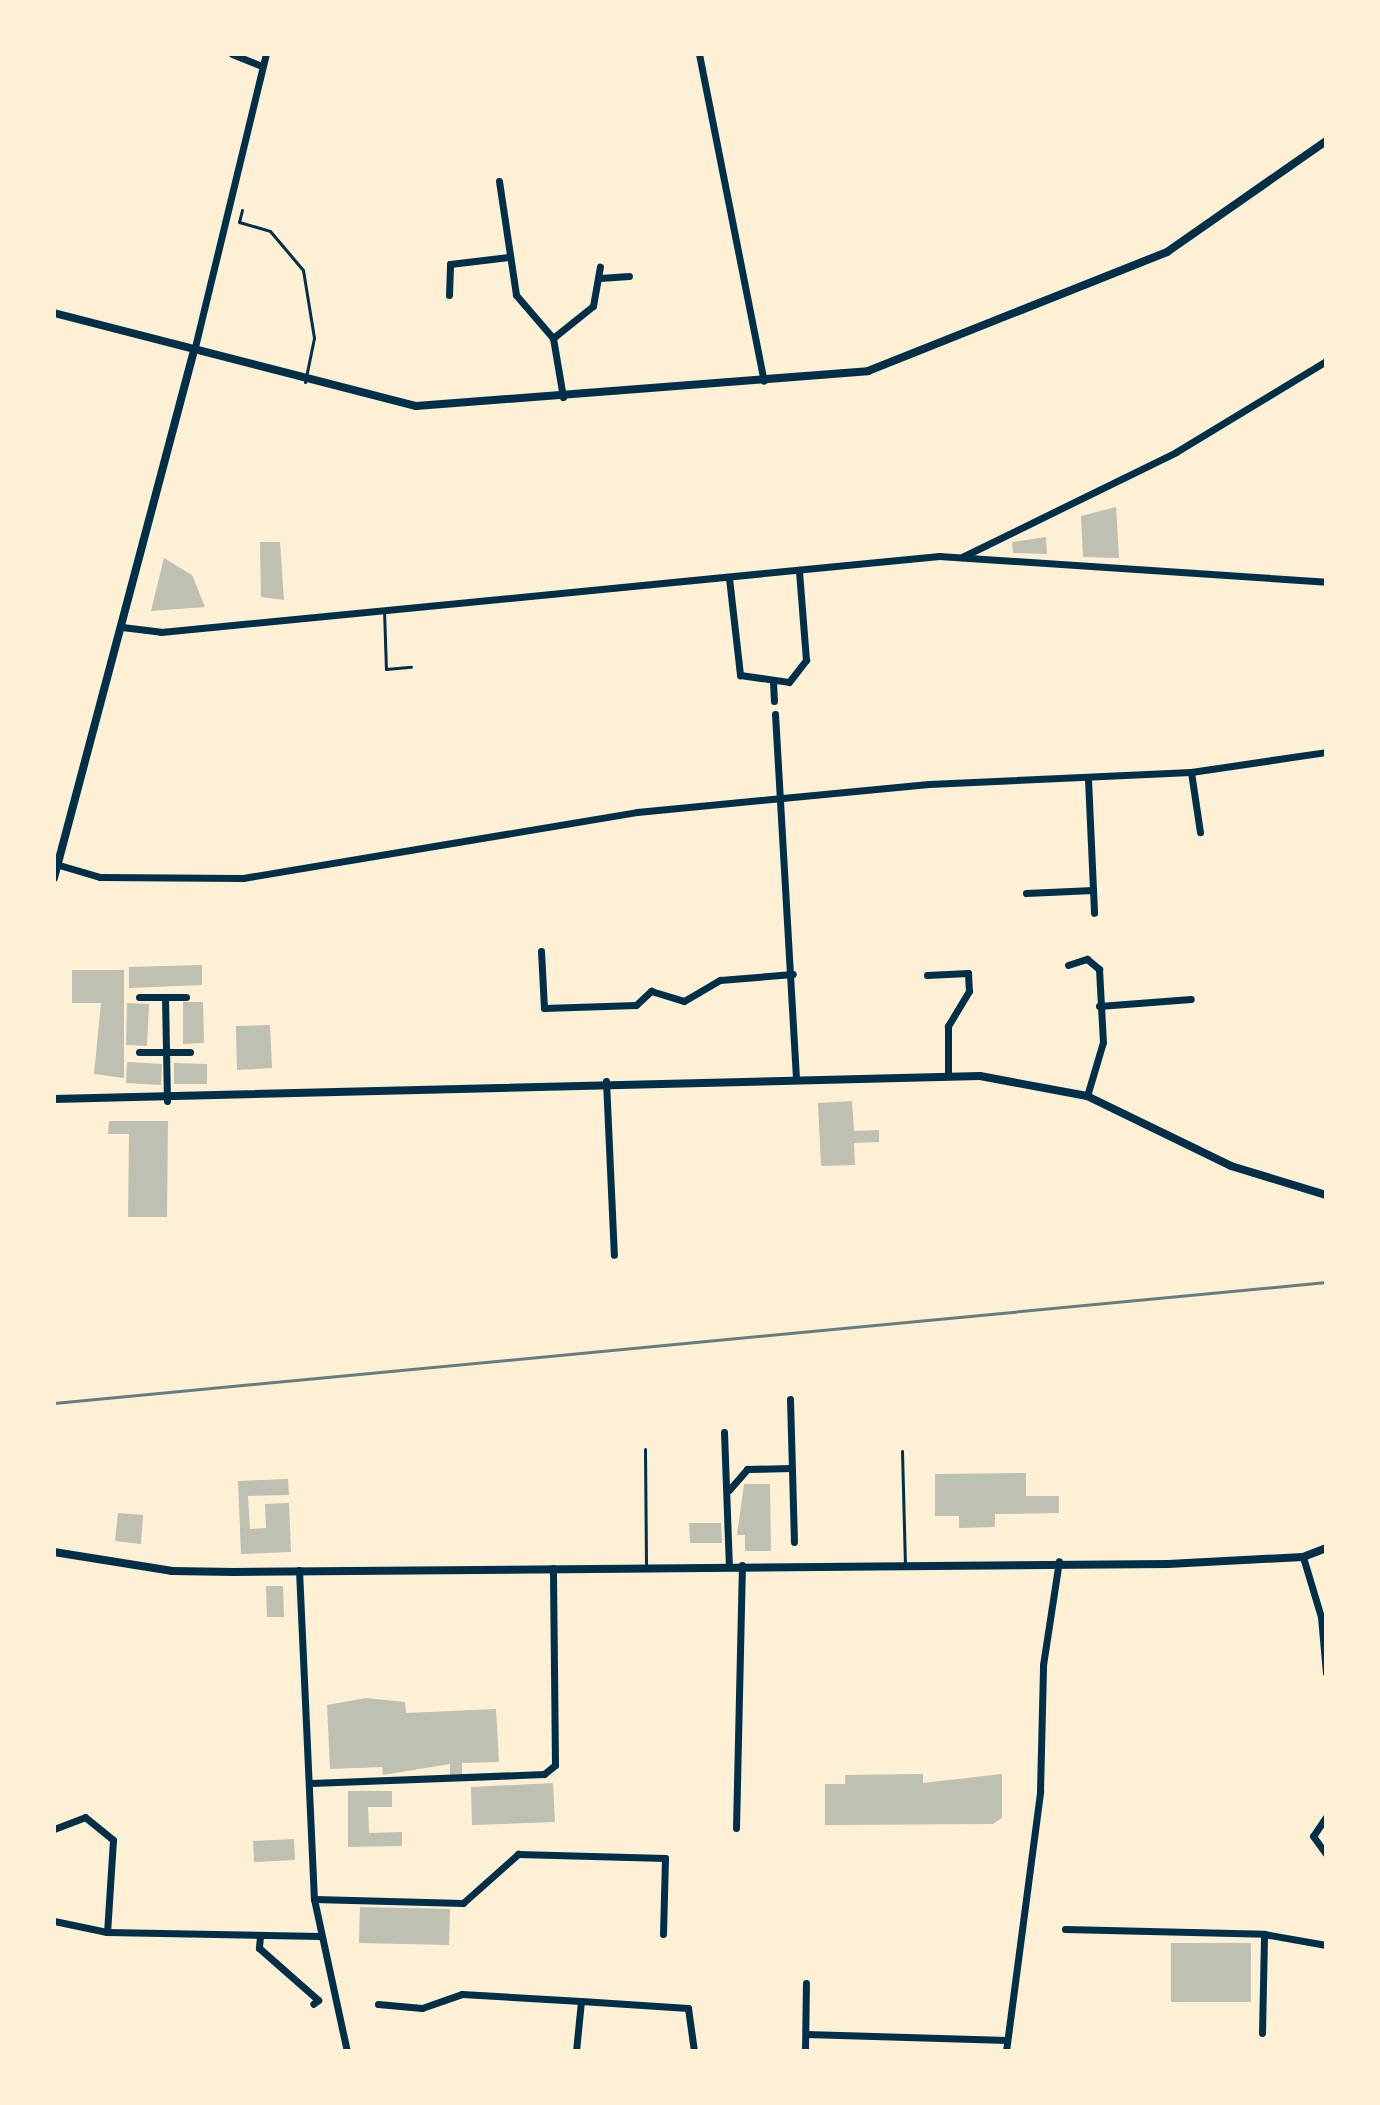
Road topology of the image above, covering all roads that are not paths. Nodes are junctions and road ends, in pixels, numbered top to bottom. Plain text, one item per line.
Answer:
1 (232, 54) edge
2 (266, 54) edge
3 (699, 54) edge
4 (262, 66) junction
5 (1326, 141) edge
6 (499, 181) dead end
7 (242, 210) dead end
8 (509, 257) junction
9 (600, 267) dead end
10 (629, 276) dead end
11 (600, 278) junction
12 (449, 295) dead end
13 (54, 313) edge
14 (553, 338) junction
15 (193, 354) junction
16 (1326, 361) edge
17 (305, 382) junction
18 (764, 382) junction
19 (563, 397) junction
20 (962, 557) junction
21 (799, 571) junction
22 (729, 578) junction
23 (1326, 582) edge
24 (384, 610) junction
25 (122, 627) junction
26 (411, 667) dead end
27 (773, 682) junction
28 (774, 701) dead end
29 (775, 714) dead end
30 (1326, 752) edge
31 (1191, 772) junction
32 (1088, 779) junction
33 (782, 795) junction
34 (1200, 832) dead end
35 (59, 865) junction
36 (54, 878) edge
37 (1093, 890) junction
38 (1026, 893) dead end
39 (1094, 913) dead end
40 (541, 951) dead end
41 (1068, 965) dead end
42 (793, 974) junction
43 (927, 975) dead end
44 (139, 997) dead end
45 (165, 997) junction
46 (186, 997) dead end
47 (1191, 999) dead end
48 (1099, 1006) junction
49 (139, 1052) dead end
50 (166, 1052) junction
51 (190, 1052) dead end
52 (948, 1074) junction
53 (796, 1076) junction
54 (606, 1081) junction
55 (1087, 1096) junction
56 (54, 1099) edge
57 (167, 1101) junction
58 (1326, 1195) edge
59 (614, 1255) dead end
60 (790, 1399) dead end
61 (724, 1432) dead end
62 (645, 1449) dead end
63 (902, 1451) dead end
64 (791, 1468) junction
65 (728, 1492) junction
66 (794, 1542) dead end
67 (1326, 1548) edge
68 (54, 1552) edge
69 (1303, 1557) junction
70 (1059, 1561) junction
71 (905, 1563) junction
72 (742, 1565) junction
73 (729, 1566) junction
74 (646, 1567) junction
75 (553, 1568) junction
76 (299, 1570) junction
77 (1326, 1673) edge
78 (311, 1783) junction
79 (1326, 1817) edge
80 (736, 1828) dead end
81 (54, 1829) edge
82 (1326, 1854) edge
83 (314, 1899) junction
84 (54, 1921) edge
85 (1065, 1929) dead end
86 (107, 1932) junction
87 (663, 1934) dead end
88 (1264, 1934) junction
89 (260, 1936) junction
90 (320, 1936) junction
91 (1326, 1945) edge
92 (806, 1983) dead end
93 (581, 2001) junction
94 (313, 2004) dead end
95 (378, 2004) dead end
96 (1262, 2033) dead end
97 (806, 2034) junction
98 (1007, 2040) junction
99 (347, 2051) edge
100 (576, 2051) edge
101 (694, 2051) edge
102 (805, 2051) edge
103 (1006, 2051) edge

1 - 4 street
2 - 4 street
3 - 18 street
4 - 15 street
5 - 18 street
6 - 8 street
7 - 17 lane
8 - 12 street
8 - 14 street
9 - 11 street
10 - 11 street
11 - 14 street
13 - 15 street
14 - 19 street
15 - 17 street
15 - 25 street
16 - 20 street
17 - 19 street
18 - 19 street
20 - 21 street
20 - 23 street
21 - 22 street
21 - 27 street
22 - 24 street
22 - 27 street
24 - 25 street
24 - 26 lane
25 - 35 street
27 - 28 street
29 - 33 street
30 - 31 street
31 - 32 street
31 - 34 street
32 - 33 street
32 - 37 street
33 - 35 street
33 - 42 street
35 - 36 street
37 - 38 street
37 - 39 street
40 - 42 street
41 - 48 street
42 - 53 street
43 - 52 street
44 - 45 street
45 - 46 street
45 - 50 street
47 - 48 street
48 - 55 street
49 - 50 street
50 - 51 street
50 - 57 street
52 - 53 street
52 - 55 street
53 - 54 street
54 - 57 street
54 - 59 street
55 - 58 street
56 - 57 street
60 - 64 street
61 - 65 street
62 - 74 lane
63 - 71 lane
64 - 65 street
64 - 66 street
65 - 73 street
67 - 69 street
68 - 76 street
69 - 70 street
69 - 77 street
70 - 71 street
70 - 98 street
71 - 72 street
72 - 73 street
72 - 80 street
73 - 74 street
74 - 75 street
75 - 76 street
75 - 78 street
76 - 78 street
78 - 83 street
79 - 82 street
81 - 86 street
83 - 87 street
83 - 90 street
84 - 86 street
85 - 88 street
86 - 89 street
88 - 91 street
88 - 96 street
89 - 90 street
89 - 94 street
90 - 99 street
92 - 97 street
93 - 95 street
93 - 100 street
93 - 101 street
97 - 98 street
97 - 102 street
98 - 103 street

